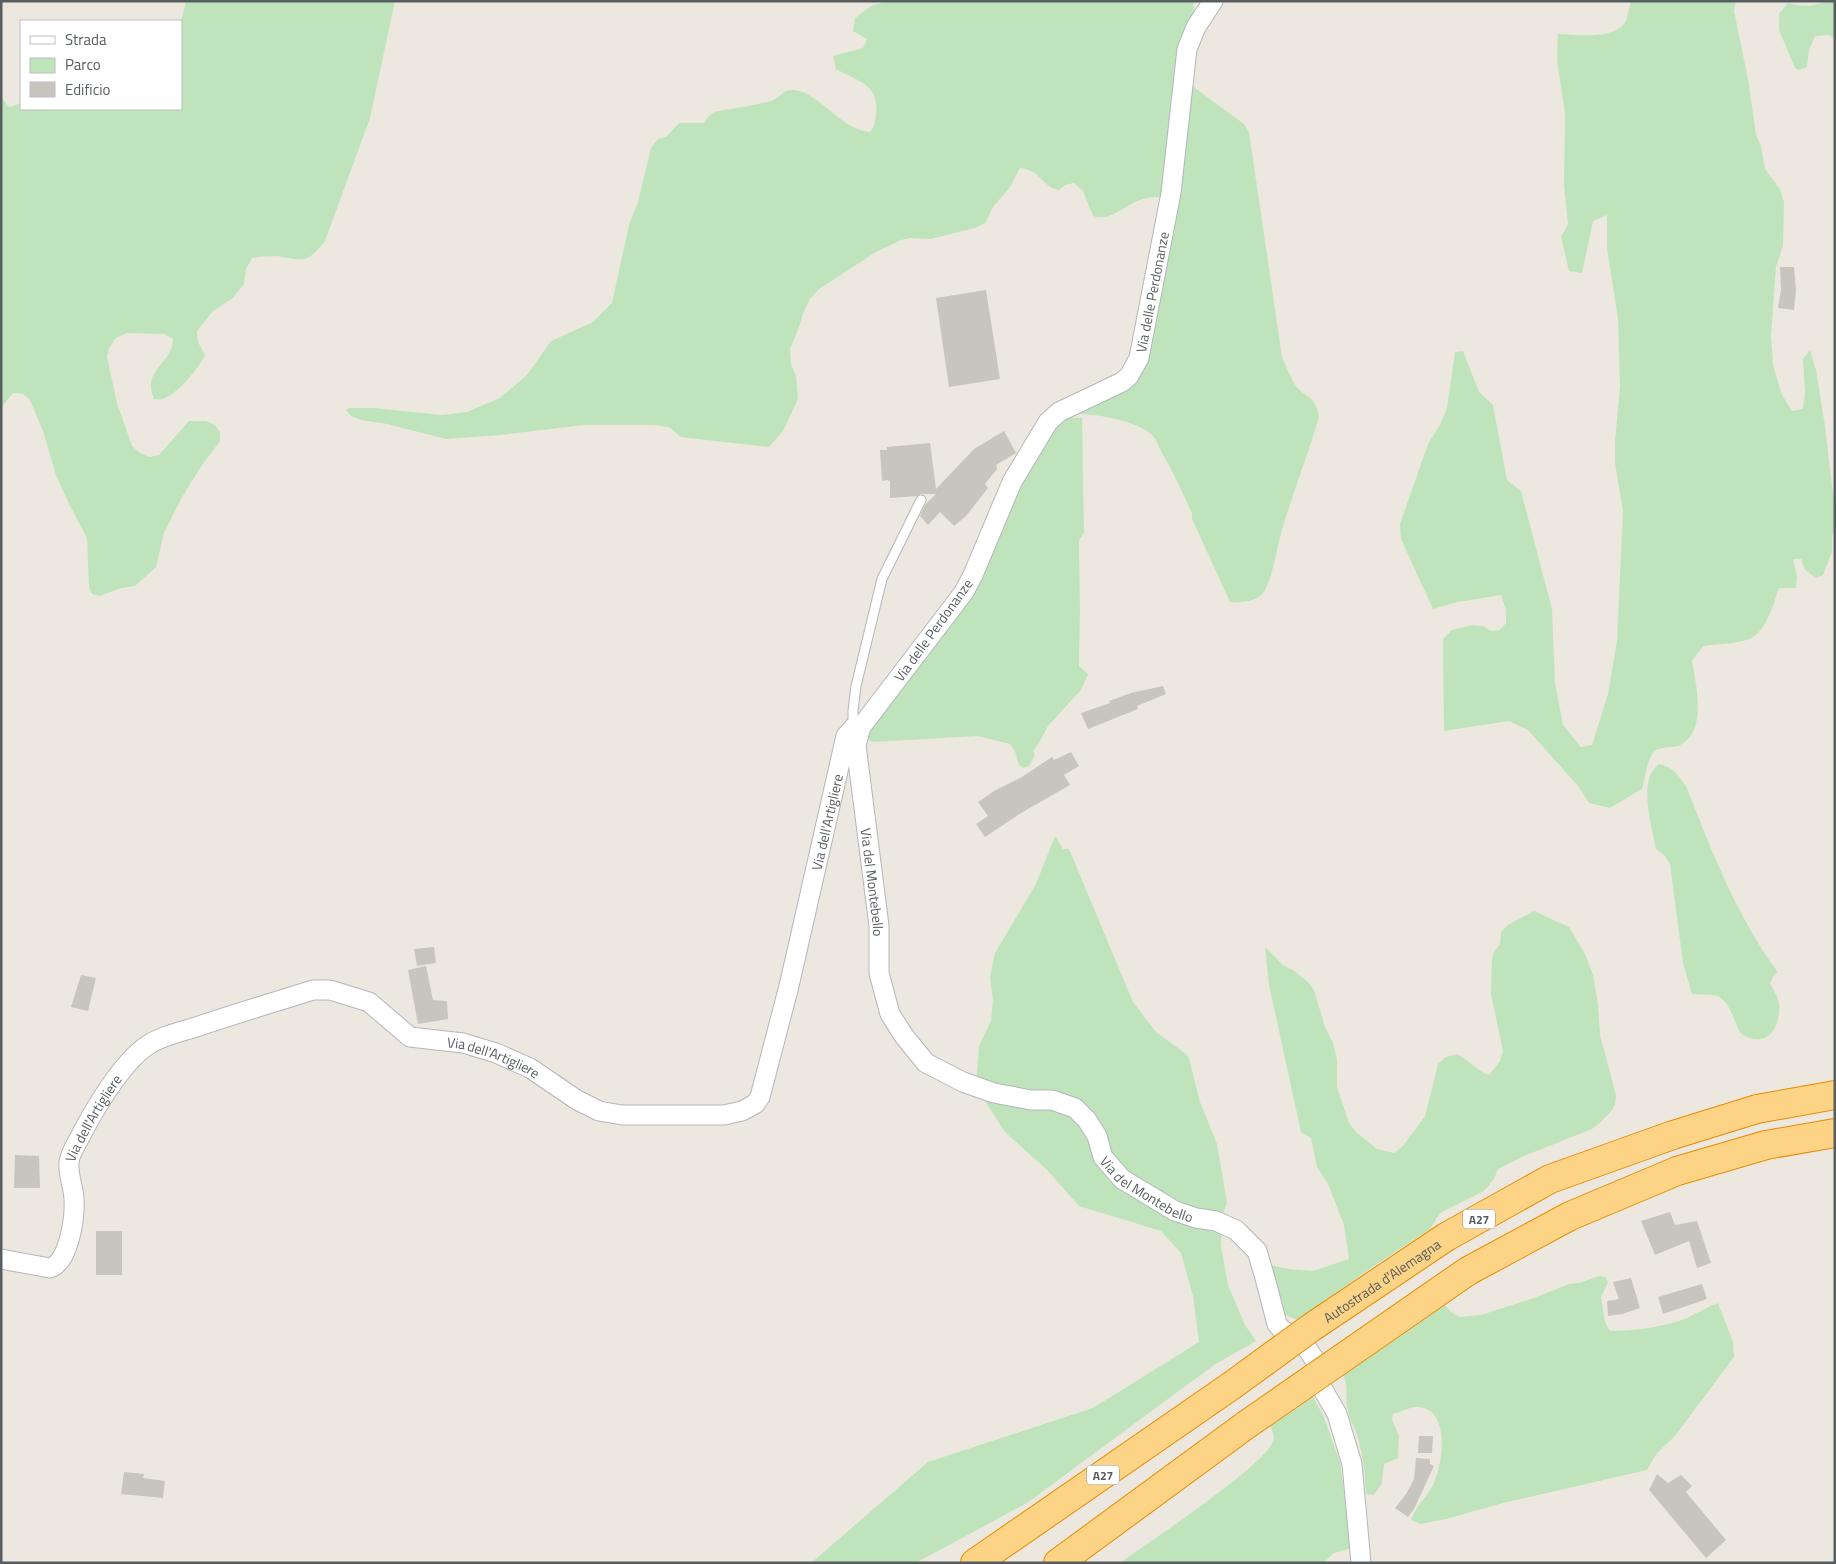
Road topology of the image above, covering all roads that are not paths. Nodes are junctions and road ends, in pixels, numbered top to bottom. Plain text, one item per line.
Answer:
1 (1213, 1) edge
2 (921, 500) dead end
3 (857, 726) junction
4 (1835, 1095) edge
5 (1835, 1133) edge
6 (1, 1259) edge
7 (975, 1563) edge
8 (1058, 1563) edge
9 (1361, 1563) edge

1 - 3 street, Via delle Perdonanze
2 - 3 lane
3 - 6 street, Via dell'Artigliere
3 - 9 street, Via del Montebello
4 - 7 highway, Autostrada d'Alemagna / A27, bridge
5 - 8 highway, bridge

